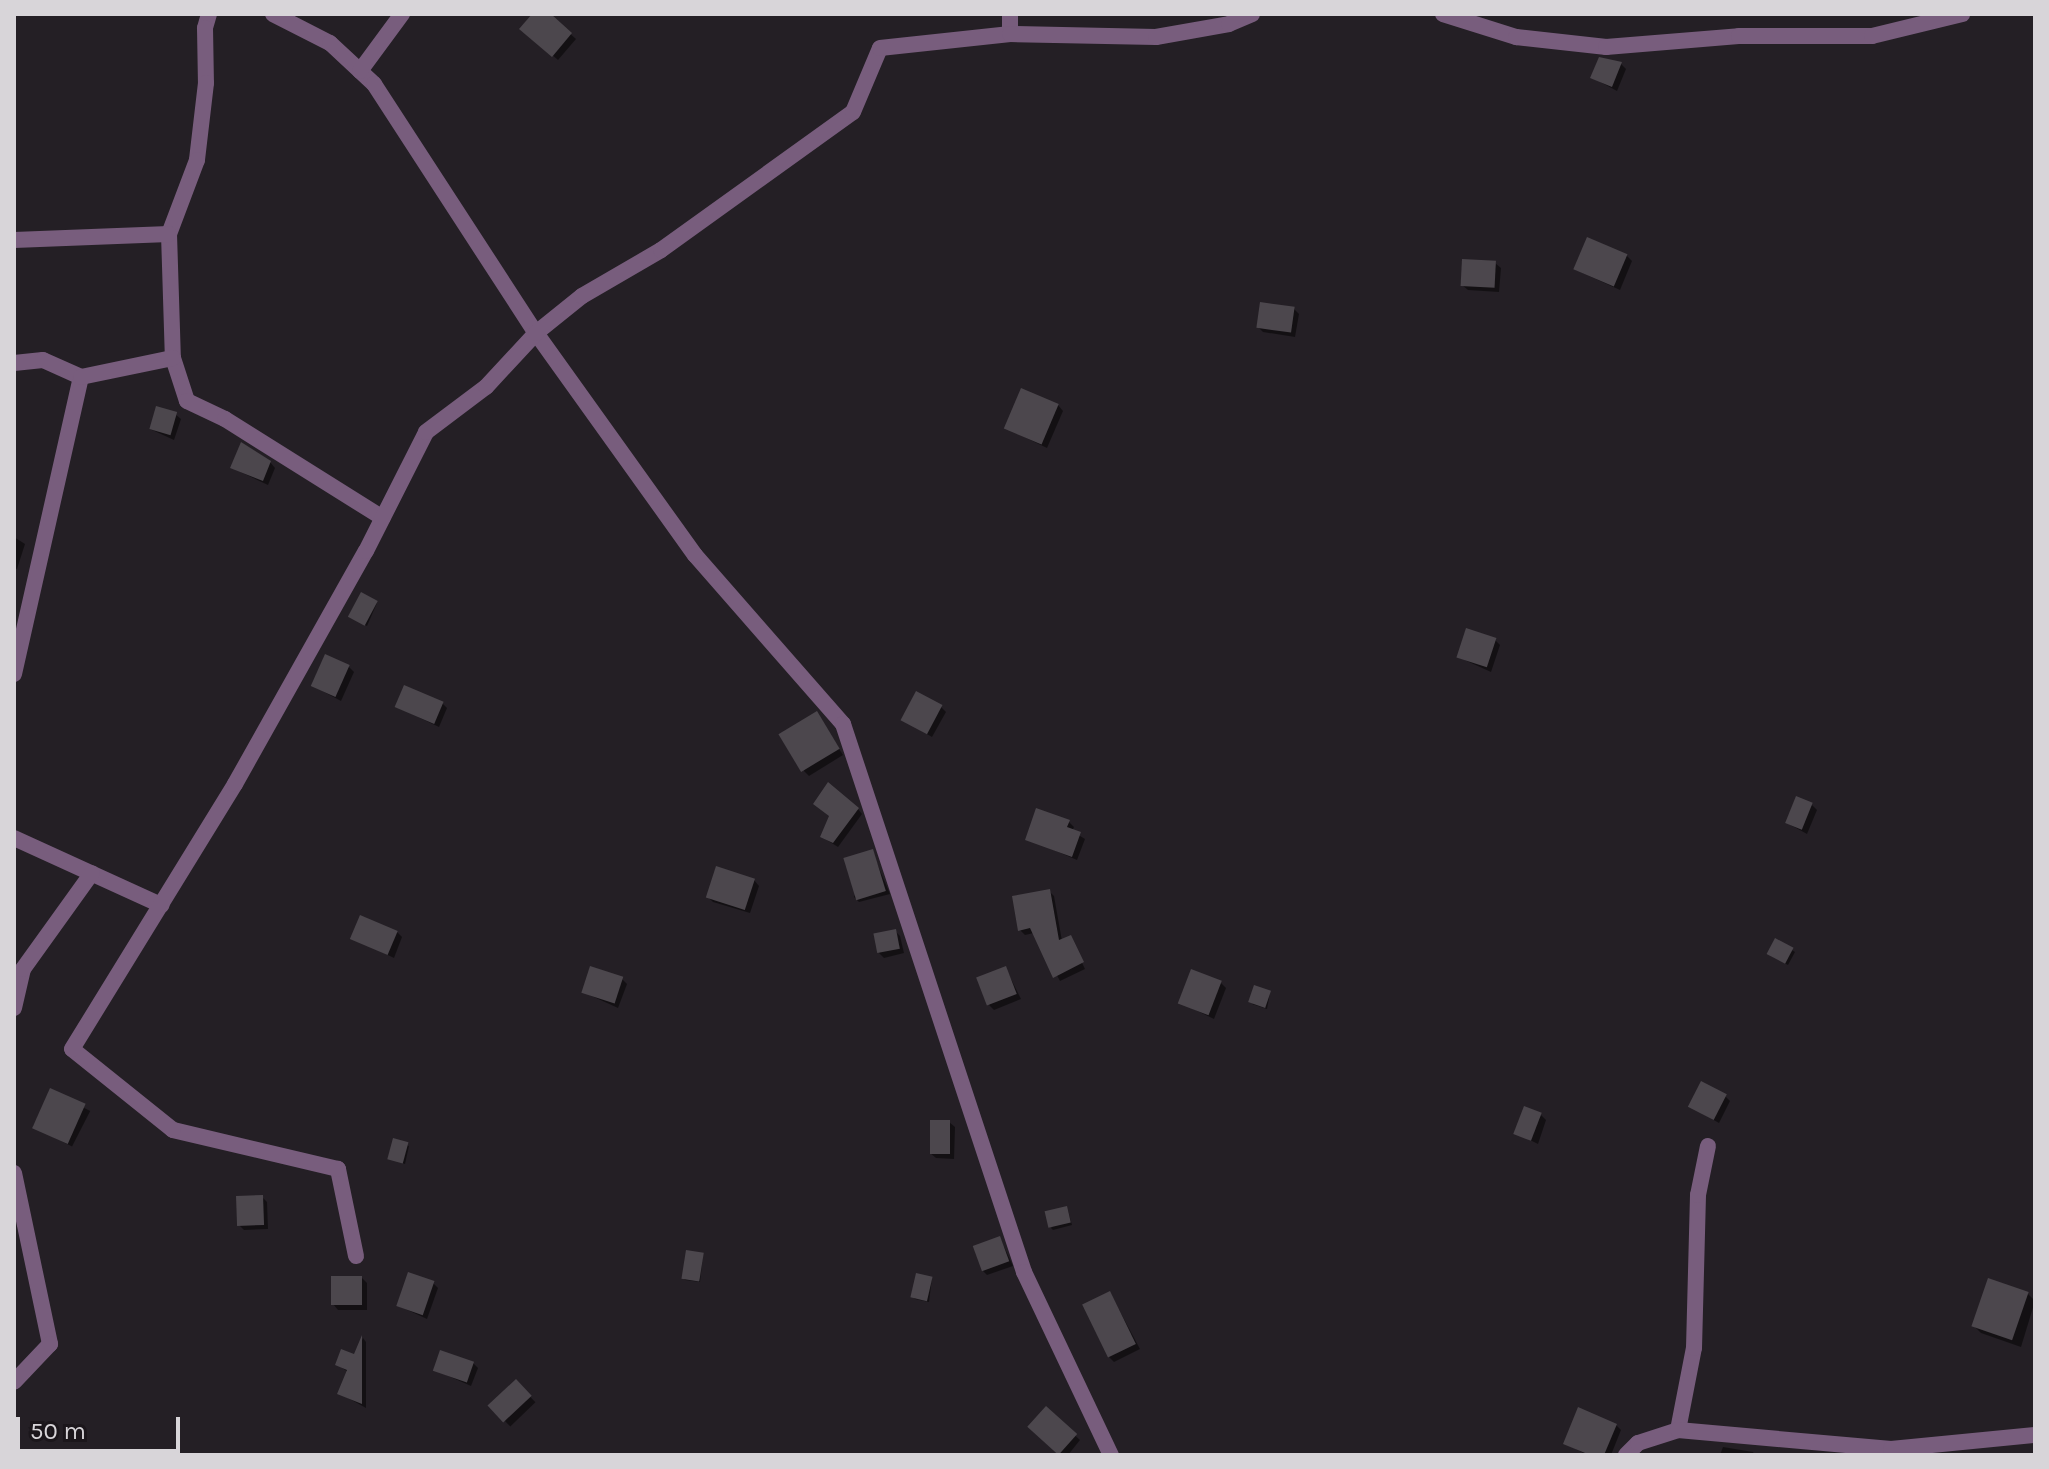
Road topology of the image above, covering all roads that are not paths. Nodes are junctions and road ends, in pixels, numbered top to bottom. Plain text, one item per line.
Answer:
1 (209, 14) edge
2 (273, 14) edge
3 (402, 14) edge
4 (1010, 14) edge
5 (1252, 14) edge
6 (1443, 14) edge
7 (1962, 14) edge
8 (1010, 34) junction
9 (360, 71) junction
10 (169, 234) junction
11 (14, 240) edge
12 (536, 333) junction
13 (173, 358) junction
14 (14, 363) edge
15 (81, 377) junction
16 (383, 518) junction
17 (18, 637) edge
18 (14, 674) edge
19 (14, 838) edge
20 (92, 873) junction
21 (161, 905) junction
22 (14, 1008) edge
23 (1708, 1146) dead end
24 (14, 1173) edge
25 (356, 1256) dead end
26 (14, 1382) edge
27 (1678, 1430) junction
28 (2035, 1435) edge
29 (1111, 1455) edge
30 (1626, 1455) edge

1 - 10 street
2 - 9 street
3 - 9 street
4 - 8 street
5 - 8 street
6 - 7 street
8 - 12 street
9 - 12 street
10 - 11 street
10 - 13 street
12 - 16 street
12 - 29 street
13 - 15 street
13 - 16 street
14 - 15 street
15 - 17 street
16 - 21 street
17 - 18 street
19 - 20 street
20 - 21 street
20 - 22 street
21 - 25 street
23 - 27 street
24 - 26 street
27 - 28 street
27 - 30 street

